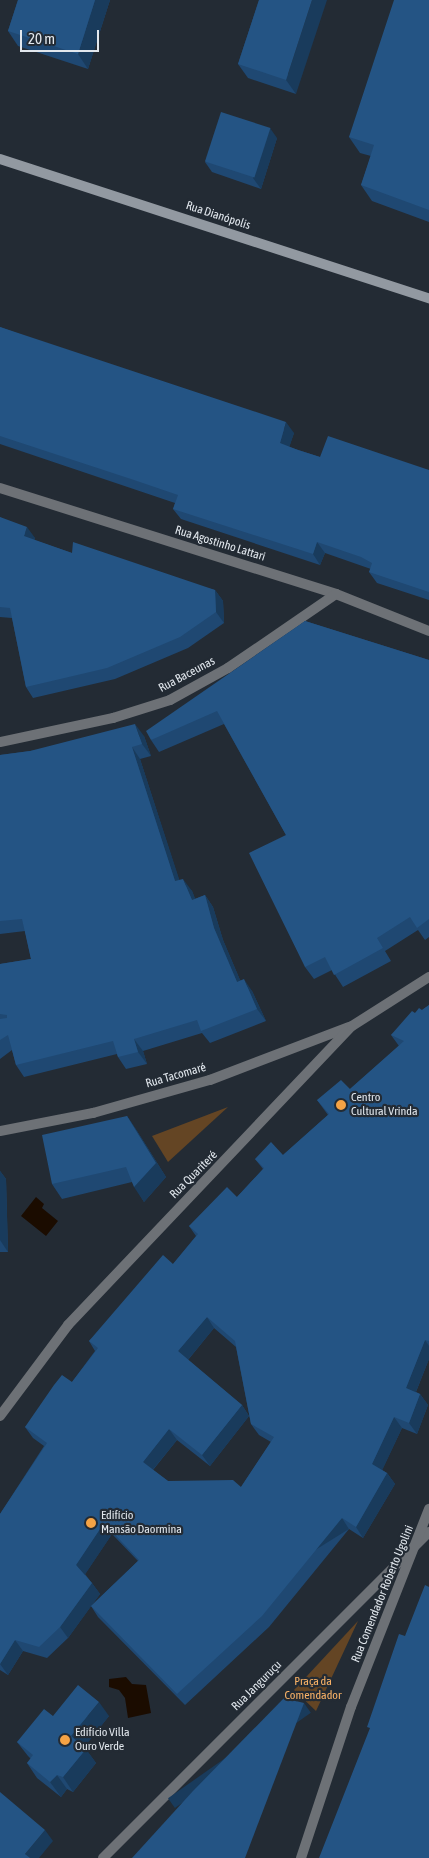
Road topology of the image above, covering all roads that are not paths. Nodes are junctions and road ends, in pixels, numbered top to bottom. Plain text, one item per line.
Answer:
1 (0, 159) edge
2 (429, 298) edge
3 (0, 488) edge
4 (336, 594) junction
5 (429, 631) edge
6 (0, 742) edge
7 (429, 977) edge
8 (352, 1026) junction
9 (0, 1131) edge
10 (0, 1416) edge
11 (429, 1509) edge
12 (429, 1532) edge
13 (418, 1540) junction
14 (102, 1858) edge
15 (301, 1858) edge

1 - 2 street, Rua Dianópolis
3 - 4 street, Rua Agostinho Lattari
4 - 5 street, Rua Agostinho Lattari
4 - 6 street, Rua Baceunas
7 - 8 street, Rua Quariteré
8 - 9 street, Rua Tacomaré
8 - 10 street, Rua Quariteré
11 - 13 street, Rua Comendador Roberto Ugolini
12 - 13 street, Rua Janguruçu
13 - 14 street, Rua Janguruçu
13 - 15 street, Rua Comendador Roberto Ugolini

